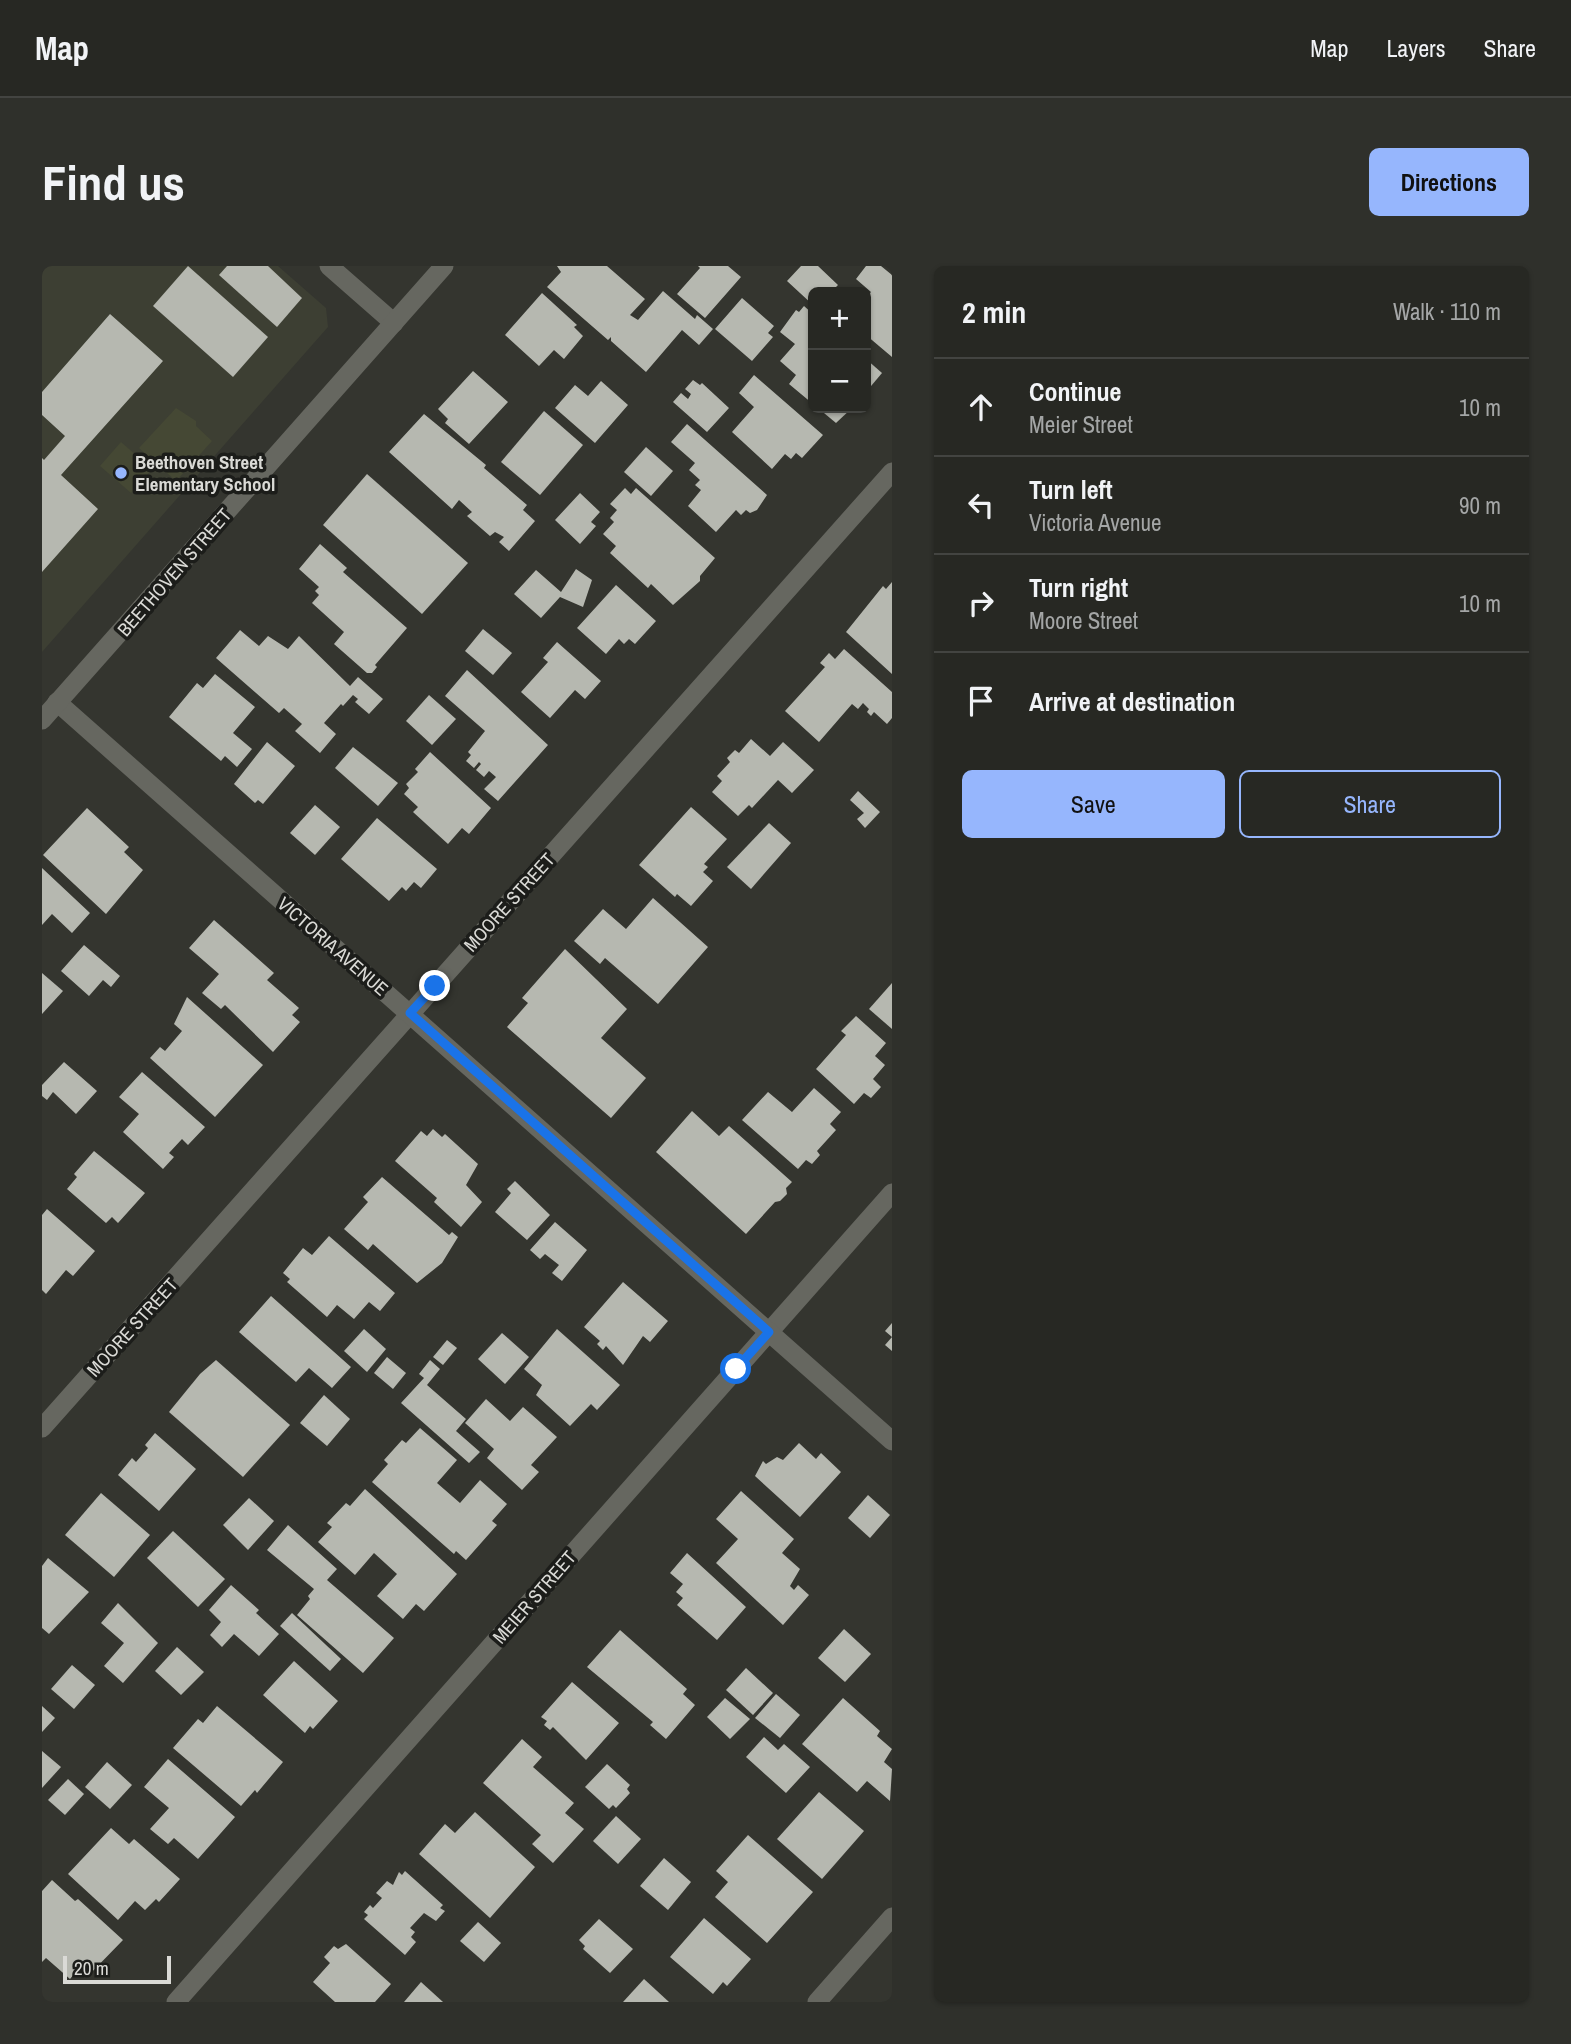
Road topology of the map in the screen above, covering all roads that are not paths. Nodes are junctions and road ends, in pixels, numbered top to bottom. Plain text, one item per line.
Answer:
1 (329, 266) edge
2 (444, 266) edge
3 (394, 323) junction
4 (892, 472) edge
5 (57, 702) junction
6 (42, 720) edge
7 (410, 1013) junction
8 (892, 1193) edge
9 (769, 1332) junction
10 (42, 1428) edge
11 (892, 1441) edge
12 (892, 1917) edge
13 (176, 2002) edge
14 (817, 2002) edge

1 - 3 street
2 - 3 street, BEETHOVEN STREET
3 - 5 street, BEETHOVEN STREET
4 - 7 street, MOORE STREET
5 - 6 street, BEETHOVEN STREET
5 - 7 street, VICTORIA AVENUE
7 - 9 street, VICTORIA AVENUE
7 - 10 street, MOORE STREET
8 - 9 street, MEIER STREET
9 - 11 street, VICTORIA AVENUE
9 - 13 street, MEIER STREET
12 - 14 street

